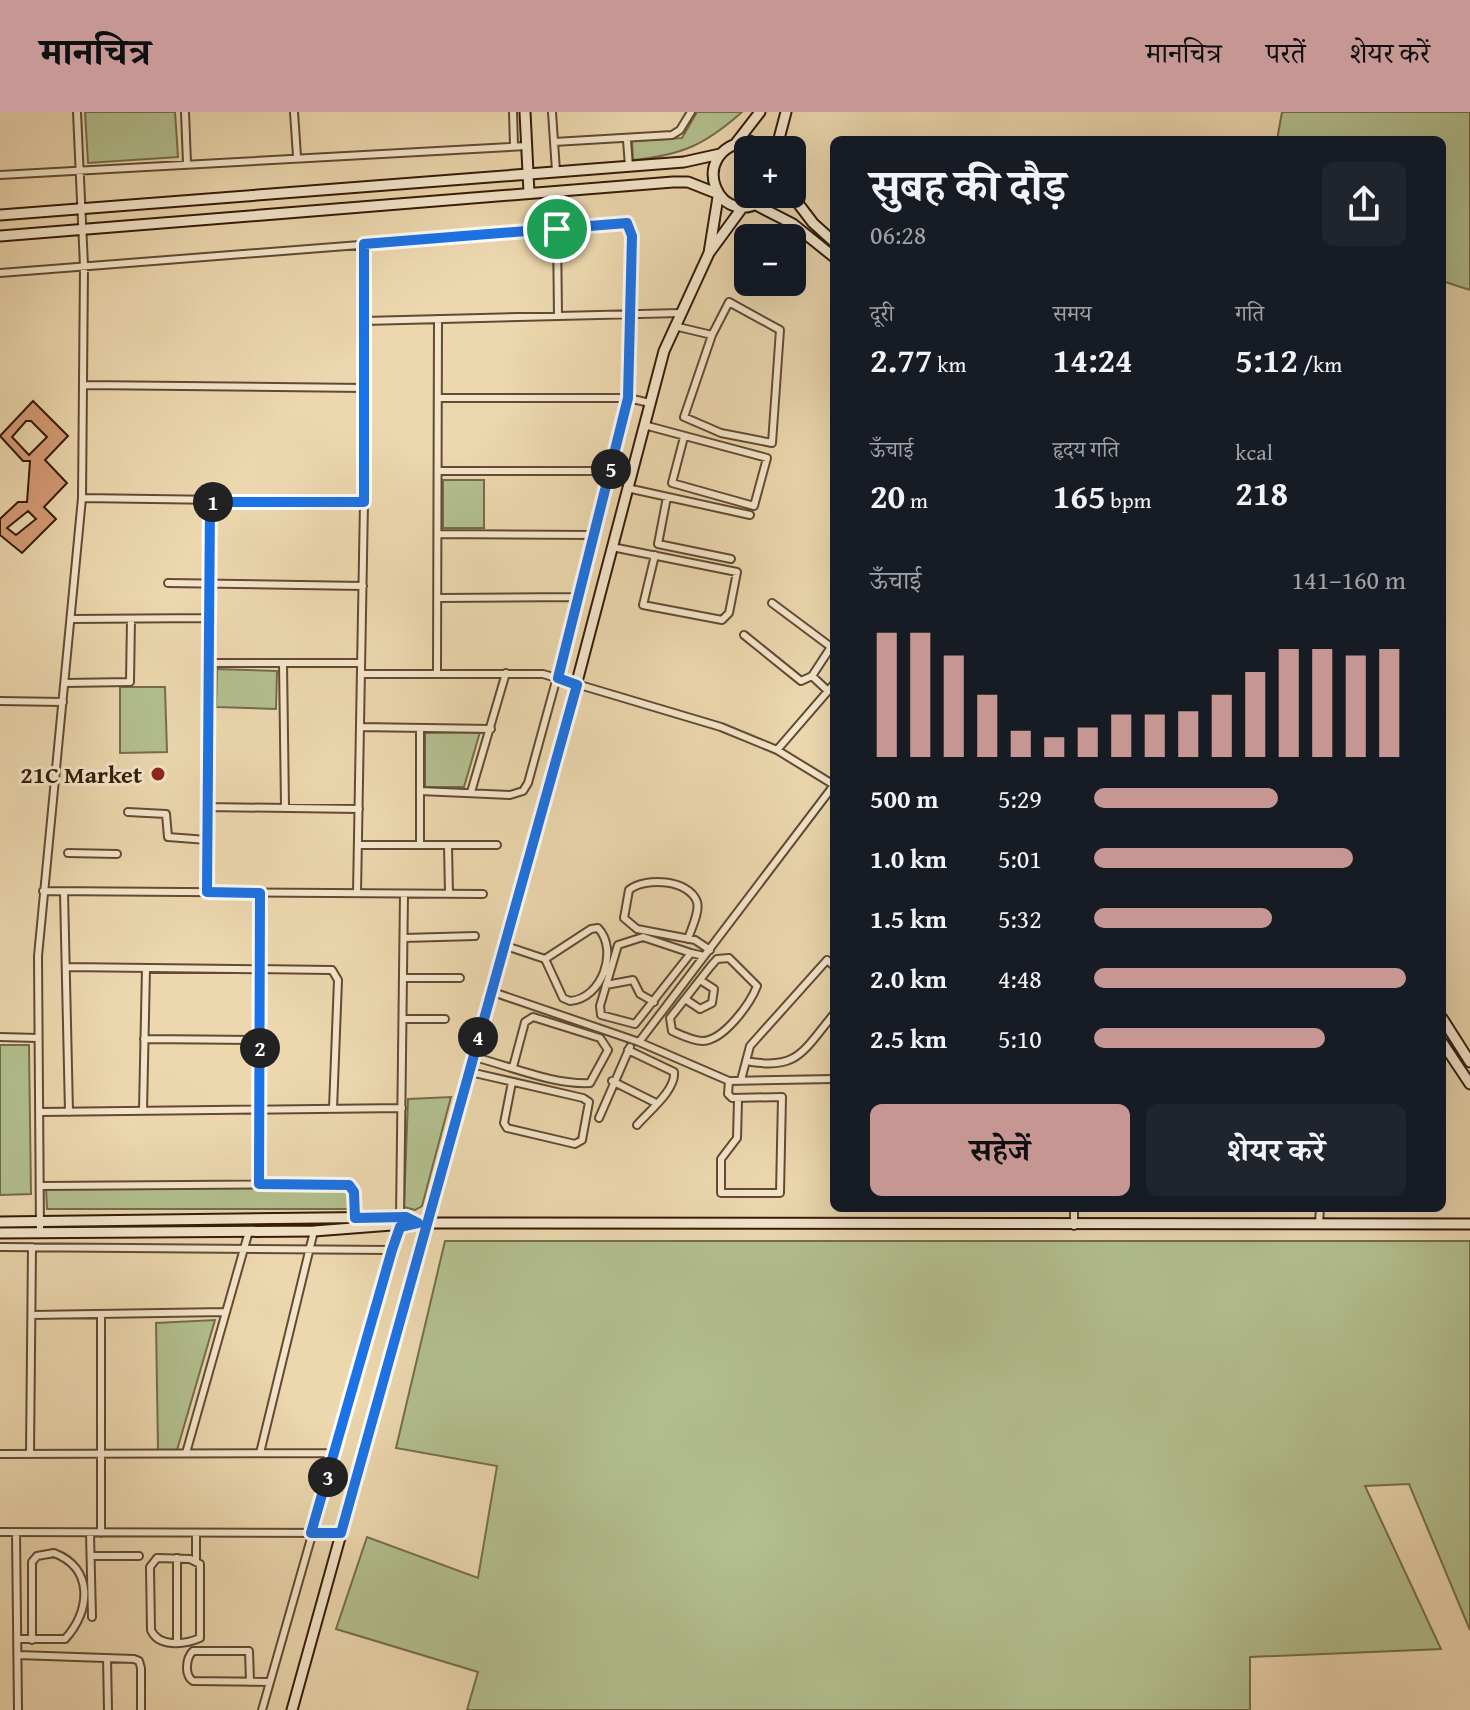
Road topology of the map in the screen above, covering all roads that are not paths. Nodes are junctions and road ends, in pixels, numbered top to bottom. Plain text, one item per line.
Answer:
1 (77, 112) edge
2 (185, 112) edge
3 (294, 112) edge
4 (513, 112) edge
5 (525, 112) edge
6 (552, 112) edge
7 (691, 112) edge
8 (760, 112) edge
9 (786, 112) edge
10 (741, 136) edge
11 (780, 136) edge
12 (627, 140) junction
13 (554, 142) junction
14 (734, 144) edge
15 (514, 146) junction
16 (527, 146) junction
17 (720, 154) junction
18 (297, 156) junction
19 (187, 163) junction
20 (629, 167) junction
21 (79, 170) junction
22 (556, 171) junction
23 (528, 173) junction
24 (0, 175) edge
25 (529, 193) junction
26 (717, 195) junction
27 (734, 204) edge
28 (81, 208) junction
29 (742, 208) edge
30 (762, 208) edge
31 (802, 208) edge
32 (0, 215) edge
33 (83, 228) junction
34 (557, 229) junction
35 (0, 236) edge
36 (830, 238) edge
37 (364, 244) junction
38 (709, 253) junction
39 (830, 254) edge
40 (84, 266) junction
41 (0, 273) edge
42 (680, 313) junction
43 (631, 315) junction
44 (558, 316) junction
45 (438, 319) junction
46 (364, 321) junction
47 (674, 326) junction
48 (712, 335) junction
49 (85, 385) junction
50 (364, 388) junction
51 (438, 398) junction
52 (628, 398) junction
53 (650, 403) junction
54 (644, 425) junction
55 (684, 437) junction
56 (438, 471) junction
57 (610, 471) junction
58 (627, 488) junction
59 (667, 497) junction
60 (82, 498) junction
61 (210, 502) junction
62 (364, 502) junction
63 (750, 515) dead end
64 (438, 534) junction
65 (594, 535) junction
66 (612, 547) junction
67 (655, 555) junction
68 (731, 559) dead end
69 (697, 564) junction
70 (695, 574) dead end
71 (168, 583) dead end
72 (209, 584) junction
73 (363, 586) junction
74 (579, 597) junction
75 (438, 598) junction
76 (772, 603) dead end
77 (209, 618) junction
78 (71, 619) junction
79 (131, 619) junction
80 (744, 635) dead end
81 (830, 646) edge
82 (830, 649) edge
83 (209, 663) junction
84 (283, 663) junction
85 (361, 663) junction
86 (437, 673) junction
87 (506, 673) junction
88 (361, 674) junction
89 (812, 676) junction
90 (558, 678) junction
91 (65, 683) junction
92 (577, 685) junction
93 (830, 689) edge
94 (828, 691) junction
95 (0, 701) edge
96 (63, 702) junction
97 (360, 727) junction
98 (420, 729) junction
99 (491, 729) junction
100 (777, 750) junction
101 (830, 783) edge
102 (830, 790) edge
103 (420, 791) junction
104 (471, 792) junction
105 (207, 807) junction
106 (285, 807) junction
107 (359, 809) junction
108 (128, 812) dead end
109 (207, 840) junction
110 (358, 845) junction
111 (420, 845) junction
112 (448, 845) junction
113 (497, 845) dead end
114 (68, 853) dead end
115 (117, 854) dead end
116 (43, 891) junction
117 (64, 892) junction
118 (207, 892) junction
119 (260, 893) junction
120 (357, 893) junction
121 (404, 894) junction
122 (449, 894) junction
123 (483, 894) dead end
124 (475, 936) dead end
125 (404, 938) junction
126 (688, 939) junction
127 (503, 945) junction
128 (710, 950) junction
129 (691, 953) junction
130 (704, 956) junction
131 (830, 957) edge
132 (545, 959) junction
133 (827, 960) junction
134 (830, 963) edge
135 (66, 967) junction
136 (146, 968) junction
137 (260, 969) junction
138 (403, 978) junction
139 (460, 978) dead end
140 (700, 980) junction
141 (606, 985) junction
142 (683, 985) junction
143 (490, 990) junction
144 (692, 990) junction
145 (685, 999) junction
146 (654, 1002) junction
147 (830, 1018) edge
148 (403, 1019) junction
149 (445, 1019) dead end
150 (1446, 1024) edge
151 (0, 1037) edge
152 (38, 1038) junction
153 (144, 1039) junction
154 (260, 1040) junction
155 (636, 1041) junction
156 (1446, 1048) edge
157 (628, 1050) junction
158 (474, 1057) junction
159 (746, 1061) junction
160 (1470, 1062) edge
161 (513, 1067) junction
162 (470, 1072) junction
163 (830, 1079) edge
164 (741, 1080) junction
165 (612, 1081) junction
166 (729, 1081) junction
167 (512, 1082) junction
168 (1470, 1084) edge
169 (738, 1100) junction
170 (656, 1103) junction
171 (402, 1108) junction
172 (333, 1109) junction
173 (259, 1110) junction
174 (143, 1111) junction
175 (40, 1112) junction
176 (69, 1112) junction
177 (599, 1118) dead end
178 (637, 1125) dead end
179 (259, 1184) junction
180 (40, 1186) junction
181 (1074, 1212) edge
182 (1320, 1212) edge
183 (355, 1218) junction
184 (39, 1221) junction
185 (0, 1222) edge
186 (400, 1222) junction
187 (423, 1223) junction
188 (1319, 1223) junction
189 (1470, 1224) edge
190 (1074, 1226) junction
191 (249, 1231) junction
192 (314, 1231) junction
193 (40, 1232) junction
194 (91, 1232) junction
195 (166, 1232) junction
196 (0, 1233) edge
197 (0, 1247) edge
198 (32, 1247) junction
199 (93, 1247) junction
200 (165, 1247) junction
201 (244, 1247) junction
202 (311, 1248) junction
203 (392, 1250) junction
204 (226, 1312) junction
205 (101, 1314) junction
206 (32, 1315) junction
207 (186, 1453) junction
208 (260, 1453) junction
209 (334, 1453) junction
210 (0, 1454) edge
211 (30, 1454) junction
212 (101, 1454) junction
213 (0, 1532) edge
214 (16, 1532) junction
215 (90, 1533) junction
216 (101, 1533) junction
217 (196, 1533) junction
218 (311, 1533) junction
219 (341, 1533) junction
220 (91, 1556) junction
221 (139, 1556) dead end
222 (177, 1558) junction
223 (196, 1560) junction
224 (92, 1617) dead end
225 (18, 1639) junction
226 (32, 1640) junction
227 (177, 1642) junction
228 (18, 1655) junction
229 (107, 1658) junction
230 (250, 1682) junction
231 (270, 1682) junction
232 (18, 1710) edge
233 (108, 1710) edge
234 (141, 1710) edge
235 (262, 1710) edge
236 (292, 1710) edge

1 - 21 street
2 - 19 street
3 - 18 street
4 - 15 street
5 - 16 street
6 - 13 street
7 - 12 street
8 - 10 street
9 - 11 street
12 - 13 street
12 - 20 street
13 - 22 street
14 - 17 street
15 - 16 street
15 - 18 street
16 - 23 street
17 - 20 street
17 - 26 street
18 - 19 street
19 - 21 street
20 - 22 street
21 - 24 street
21 - 28 street
22 - 23 street
23 - 25 street
23 - 28 street
25 - 26 street
25 - 33 street
26 - 27 street
26 - 38 street
28 - 32 street
28 - 33 street
29 - 38 street
30 - 39 street
31 - 36 street
33 - 35 street
33 - 40 street
34 - 37 street
34 - 43 street
34 - 44 street
37 - 40 street
37 - 46 street
38 - 42 street
40 - 41 street
40 - 49 street
42 - 43 street
42 - 47 street
43 - 44 street
43 - 52 street
44 - 45 street
45 - 46 street
45 - 51 street
46 - 50 street
47 - 48 street
47 - 53 street
48 - 48 street
49 - 50 street
49 - 60 street
50 - 62 street
51 - 52 street
51 - 56 street
52 - 53 street
52 - 57 street
53 - 54 street
54 - 55 street
54 - 58 street
55 - 55 street
56 - 57 street
56 - 64 street
57 - 65 street
58 - 59 street
58 - 66 street
59 - 63 street
59 - 68 street
60 - 61 street
60 - 78 street
61 - 62 street
61 - 72 street
62 - 73 street
64 - 65 street
64 - 75 street
65 - 74 street
66 - 67 street
66 - 92 street
67 - 69 street
67 - 69 street
69 - 70 street
71 - 72 street
72 - 73 street
72 - 77 street
73 - 85 street
74 - 75 street
74 - 90 street
75 - 86 street
76 - 81 street
77 - 79 street
77 - 83 street
78 - 79 street
78 - 91 street
79 - 91 street
80 - 89 street
82 - 89 street
83 - 84 street
83 - 105 street
84 - 85 street
84 - 106 street
85 - 88 street
86 - 87 street
86 - 88 street
87 - 90 street
87 - 99 street
88 - 97 street
89 - 94 street
90 - 92 street
90 - 104 street
91 - 96 street
92 - 100 street
92 - 127 street
93 - 94 street
94 - 100 street
95 - 96 street
96 - 116 street
97 - 98 street
97 - 107 street
98 - 99 street
98 - 103 street
99 - 104 street
100 - 101 street
102 - 128 street
103 - 104 street
103 - 111 street
105 - 106 street
105 - 109 street
106 - 107 street
107 - 110 street
108 - 109 street
109 - 118 street
110 - 111 street
110 - 120 street
111 - 112 street
112 - 113 street
112 - 122 street
114 - 115 street
116 - 117 street
116 - 152 street
117 - 118 street
117 - 135 street
118 - 119 street
119 - 120 street
119 - 137 street
120 - 121 street
121 - 122 street
121 - 125 street
122 - 123 street
124 - 125 street
125 - 138 street
126 - 126 street
126 - 128 street
127 - 132 street
127 - 143 street
128 - 130 street
129 - 130 street
129 - 141 street
129 - 146 street
130 - 142 street
131 - 133 street
132 - 132 street
133 - 134 street
133 - 159 street
135 - 136 street
135 - 176 street
136 - 137 street
136 - 153 street
137 - 154 street
137 - 172 street
138 - 139 street
138 - 148 street
140 - 144 street
140 - 145 street
140 - 145 street
141 - 146 street
141 - 146 street
142 - 144 street
142 - 155 street
143 - 155 street
143 - 158 street
144 - 145 street
147 - 159 street
148 - 149 street
148 - 171 street
150 - 160 street
151 - 152 street
152 - 175 street
153 - 154 street
153 - 174 street
154 - 173 street
155 - 157 street
155 - 166 street
156 - 168 street
157 - 165 street
157 - 170 street
158 - 161 street
158 - 162 street
159 - 164 street
161 - 161 street
162 - 167 street
162 - 187 street
163 - 164 street
164 - 166 street
165 - 170 street
165 - 177 street
166 - 169 street
167 - 167 street
169 - 169 street
170 - 178 street
171 - 172 street
171 - 186 street
172 - 173 street
173 - 174 street
173 - 179 street
174 - 176 street
175 - 176 street
175 - 180 street
179 - 180 street
179 - 183 street
180 - 184 street
181 - 190 street
182 - 188 street
183 - 184 street
183 - 186 street
184 - 185 street
184 - 193 street
186 - 187 street
186 - 192 street
186 - 203 street
187 - 190 street
187 - 219 street
188 - 189 street
188 - 190 street
191 - 192 street
191 - 195 street
191 - 201 street
192 - 202 street
193 - 194 street
193 - 196 street
194 - 195 street
194 - 199 street
195 - 200 street
197 - 198 street
198 - 199 street
198 - 206 street
199 - 200 street
200 - 201 street
201 - 202 street
201 - 204 street
202 - 203 street
202 - 208 street
203 - 209 street
204 - 205 street
204 - 207 street
205 - 206 street
205 - 212 street
206 - 211 street
207 - 208 street
207 - 212 street
208 - 209 street
209 - 218 street
210 - 211 street
211 - 212 street
212 - 216 street
213 - 214 street
214 - 215 street
214 - 225 street
215 - 216 street
215 - 220 street
216 - 217 street
217 - 218 street
217 - 223 street
218 - 219 street
218 - 231 street
219 - 236 street
220 - 221 street
220 - 224 street
222 - 223 street
222 - 227 street
222 - 227 street
223 - 227 street
225 - 226 street
225 - 228 street
226 - 226 street
228 - 229 street
228 - 232 street
229 - 233 street
229 - 234 street
230 - 230 street
230 - 231 street
231 - 235 street

